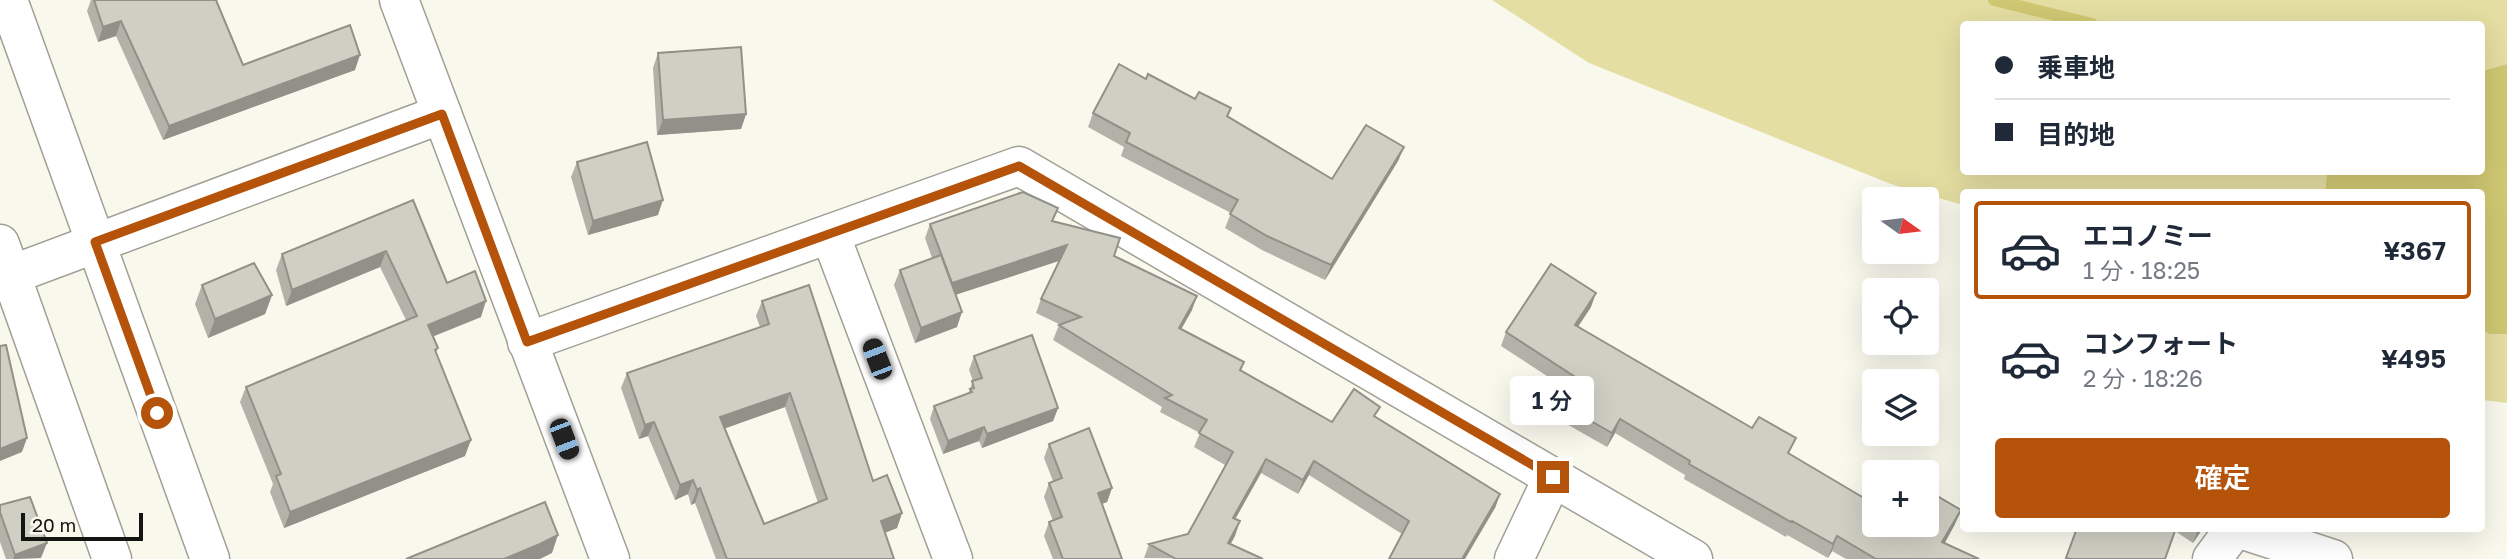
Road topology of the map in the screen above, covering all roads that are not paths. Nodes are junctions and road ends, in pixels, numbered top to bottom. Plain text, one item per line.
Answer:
1 (8, 0) edge
2 (399, 0) edge
3 (442, 114) junction
4 (830, 234) junction
5 (95, 242) junction
6 (4, 266) edge
7 (527, 342) junction
8 (1553, 477) junction
9 (2233, 532) edge
10 (2249, 532) edge
11 (112, 559) edge
12 (210, 559) edge
13 (610, 559) edge
14 (953, 559) edge
15 (1514, 559) edge
16 (1693, 559) edge
17 (2212, 559) edge
18 (2333, 559) edge

1 - 5 street
2 - 3 street
3 - 5 street
3 - 7 street
4 - 7 street
4 - 8 street
4 - 14 street
5 - 6 street
5 - 12 street
6 - 11 street
7 - 13 street
8 - 15 street
8 - 16 street
9 - 17 street
10 - 18 street

